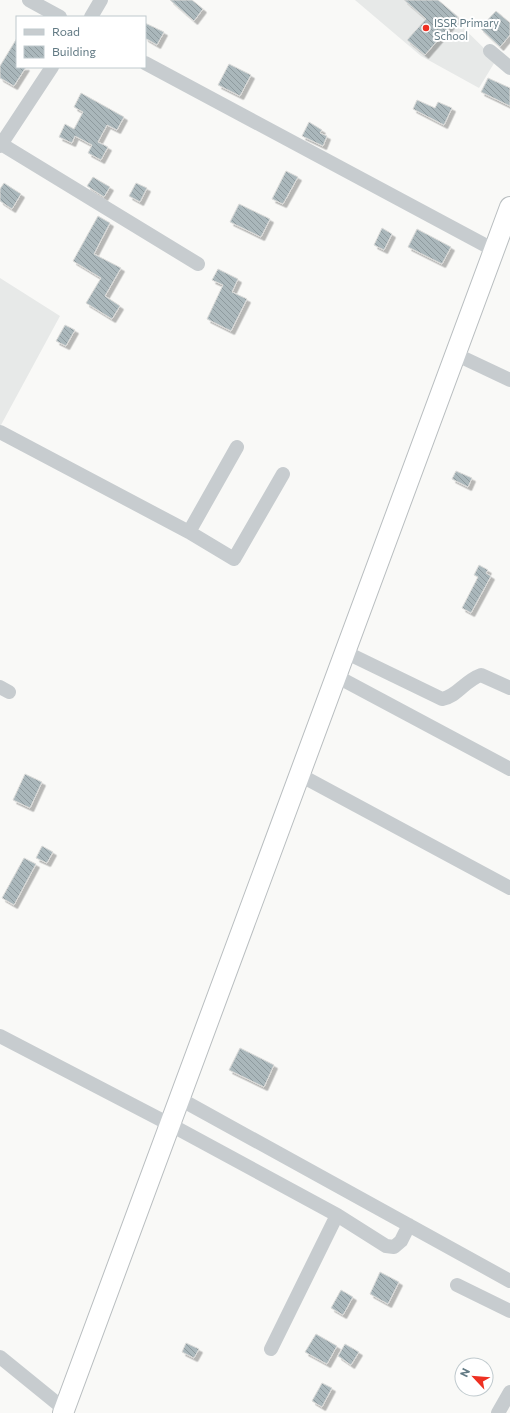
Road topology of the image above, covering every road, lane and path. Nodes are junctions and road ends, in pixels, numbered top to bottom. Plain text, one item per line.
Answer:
1 (29, 0) edge
2 (101, 0) edge
3 (58, 16) edge
4 (92, 16) edge
5 (490, 51) dead end
6 (146, 64) edge
7 (51, 68) edge
8 (510, 68) edge
9 (1, 145) edge
10 (510, 208) edge
11 (501, 243) edge
12 (198, 264) dead end
13 (455, 354) junction
14 (510, 380) edge
15 (0, 432) edge
16 (237, 447) dead end
17 (283, 474) dead end
18 (189, 532) junction
19 (345, 652) junction
20 (336, 676) junction
21 (510, 688) edge
22 (510, 769) edge
23 (300, 775) junction
24 (510, 888) edge
25 (0, 1036) edge
26 (180, 1099) junction
27 (171, 1125) junction
28 (337, 1215) junction
29 (408, 1225) junction
30 (510, 1281) edge
31 (457, 1285) dead end
32 (510, 1311) edge
33 (270, 1349) dead end
34 (0, 1357) edge
35 (510, 1393) edge
36 (64, 1411) edge
37 (498, 1413) edge

1 - 3 street
2 - 4 street
5 - 8 street
6 - 11 street
7 - 9 street
9 - 12 street
10 - 11 highway
11 - 13 highway
13 - 14 street
13 - 19 highway
15 - 18 street
16 - 18 street
17 - 18 street
19 - 20 highway
19 - 21 street
20 - 22 street
20 - 23 highway
23 - 24 street
23 - 26 highway
25 - 27 street
26 - 27 highway
26 - 29 street
27 - 28 street
27 - 36 highway
28 - 29 street
28 - 33 street
29 - 30 street
31 - 32 street
34 - 36 street
35 - 37 street

